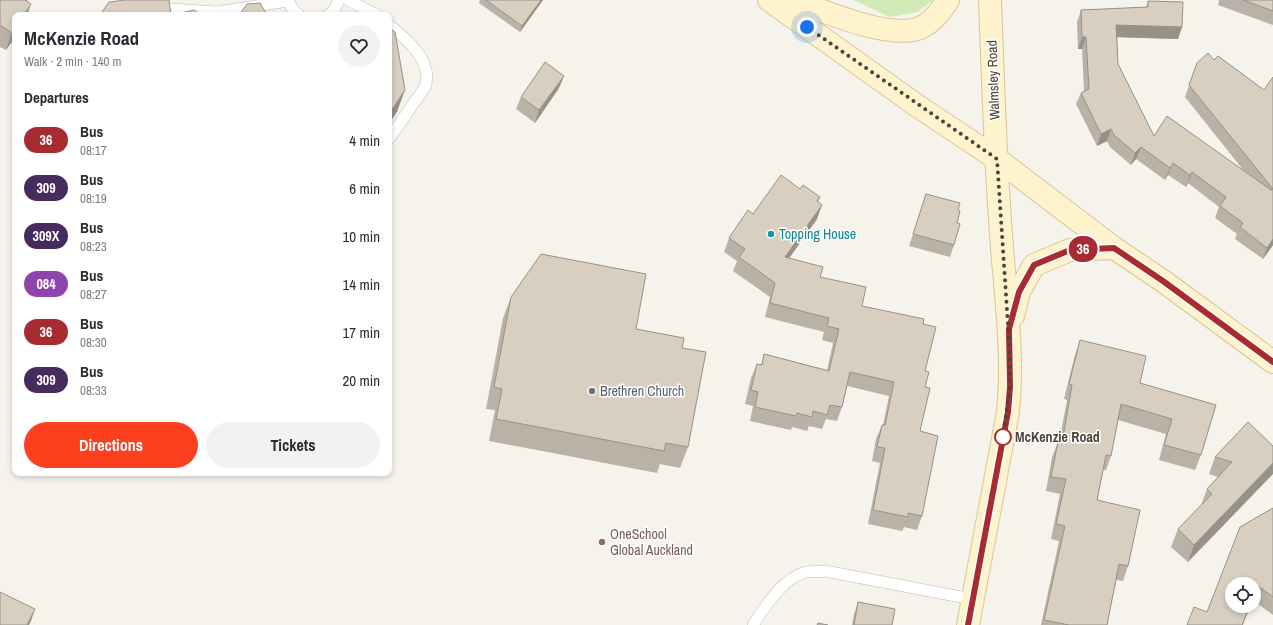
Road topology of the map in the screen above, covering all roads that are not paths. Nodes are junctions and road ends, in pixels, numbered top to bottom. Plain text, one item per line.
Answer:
1 (339, 0) edge
2 (348, 0) edge
3 (769, 0) edge
4 (793, 0) edge
5 (948, 0) edge
6 (990, 0) edge
7 (288, 1) edge
8 (143, 7) edge
9 (295, 12) edge
10 (332, 12) edge
11 (371, 12) edge
12 (392, 27) edge
13 (392, 135) edge
14 (997, 159) junction
15 (1114, 248) junction
16 (1009, 329) junction
17 (1273, 362) edge
18 (972, 599) junction
19 (753, 625) edge
20 (968, 625) edge

1 - 10 lane
2 - 11 lane
3 - 14 main road
4 - 5 main road
6 - 14 main road, Walmsley Road
7 - 8 lane
7 - 9 lane
12 - 13 lane
14 - 15 main road
14 - 16 main road, Walmsley Road
15 - 16 main road
15 - 17 main road
16 - 18 main road
18 - 19 lane
18 - 20 main road

